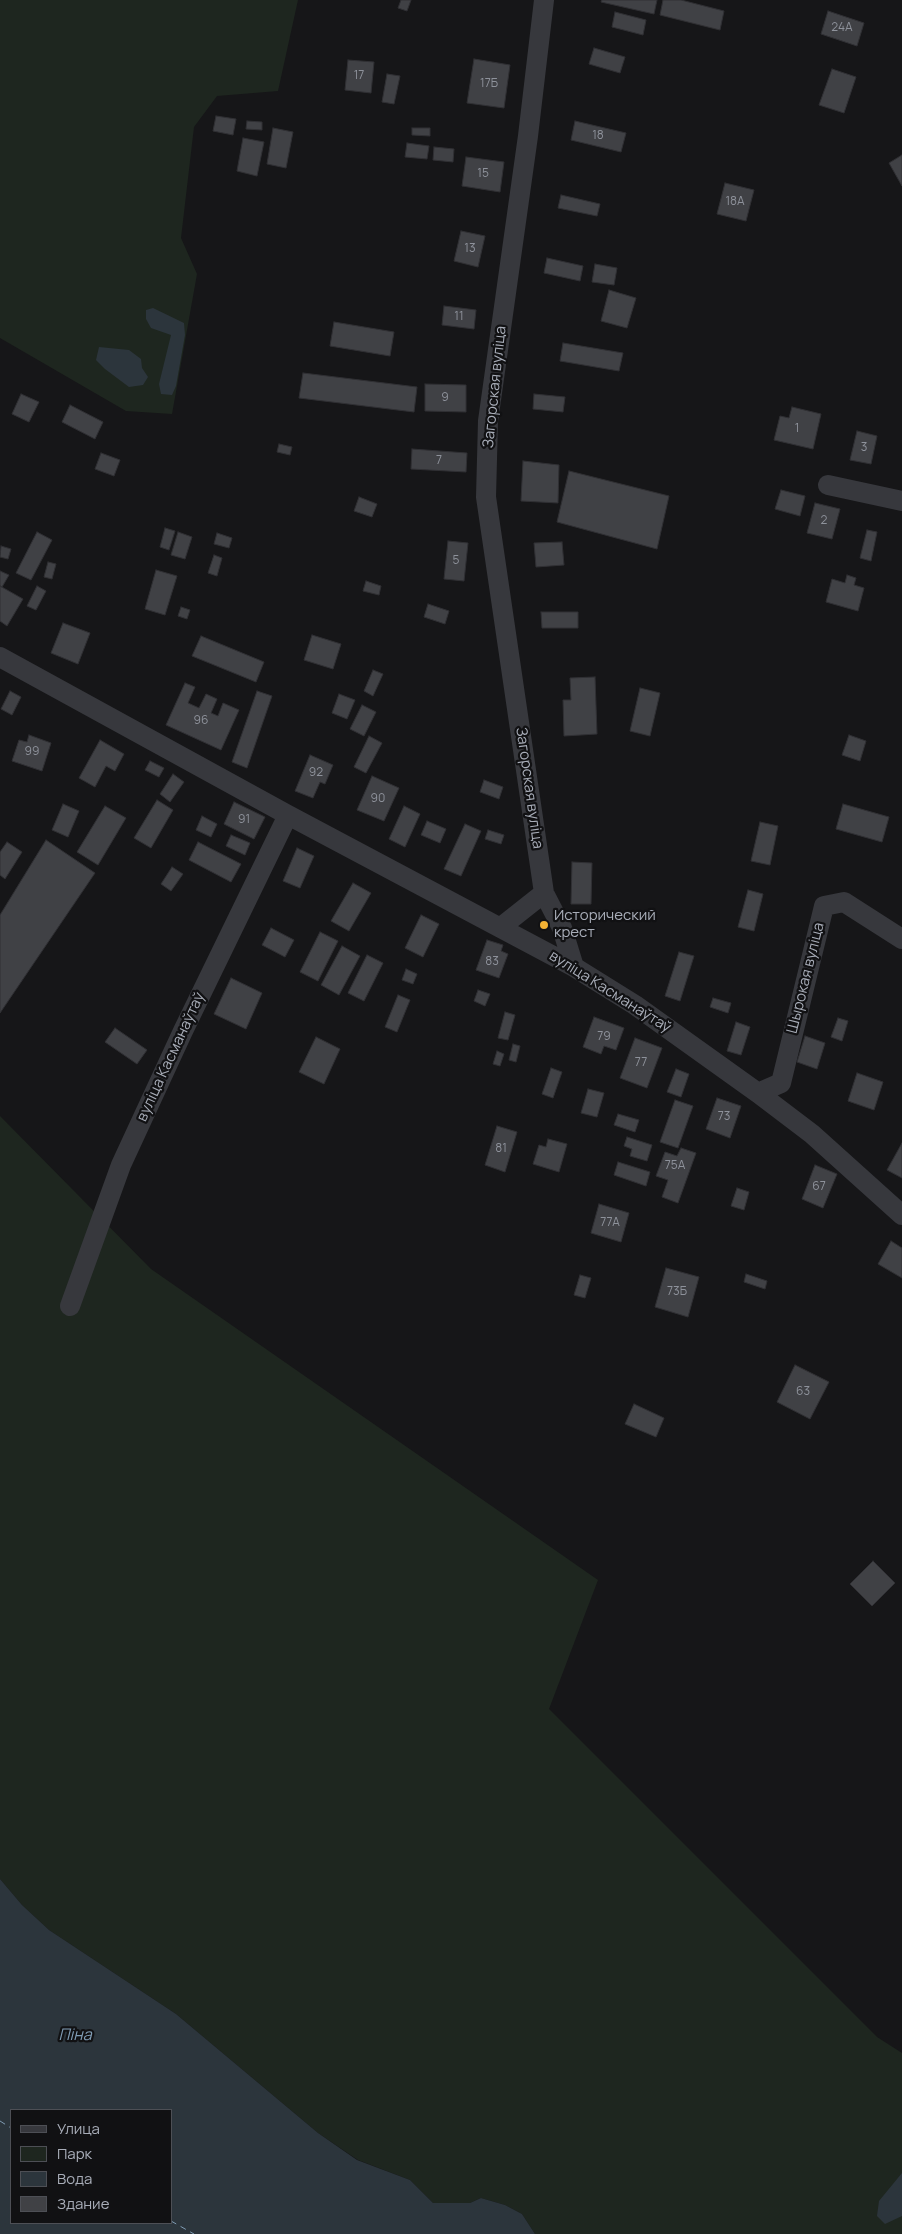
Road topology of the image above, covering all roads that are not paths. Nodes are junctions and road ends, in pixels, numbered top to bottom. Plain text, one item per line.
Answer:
1 (544, 0) edge
2 (828, 485) dead end
3 (902, 501) edge
4 (0, 657) edge
5 (288, 815) junction
6 (544, 893) junction
7 (501, 927) junction
8 (902, 939) edge
9 (574, 967) junction
10 (758, 1093) junction
11 (902, 1215) edge
12 (70, 1306) dead end

1 - 6 street, Загорская вуліца
2 - 3 street
4 - 5 street, вуліца Касманаўтаў
5 - 7 street, вуліца Касманаўтаў
5 - 12 street, вуліца Касманаўтаў
6 - 7 street
6 - 9 street, Загорская вуліца
7 - 9 street, вуліца Касманаўтаў
8 - 10 street, Шырокая вуліца
9 - 10 street, вуліца Касманаўтаў
10 - 11 street, вуліца Касманаўтаў

